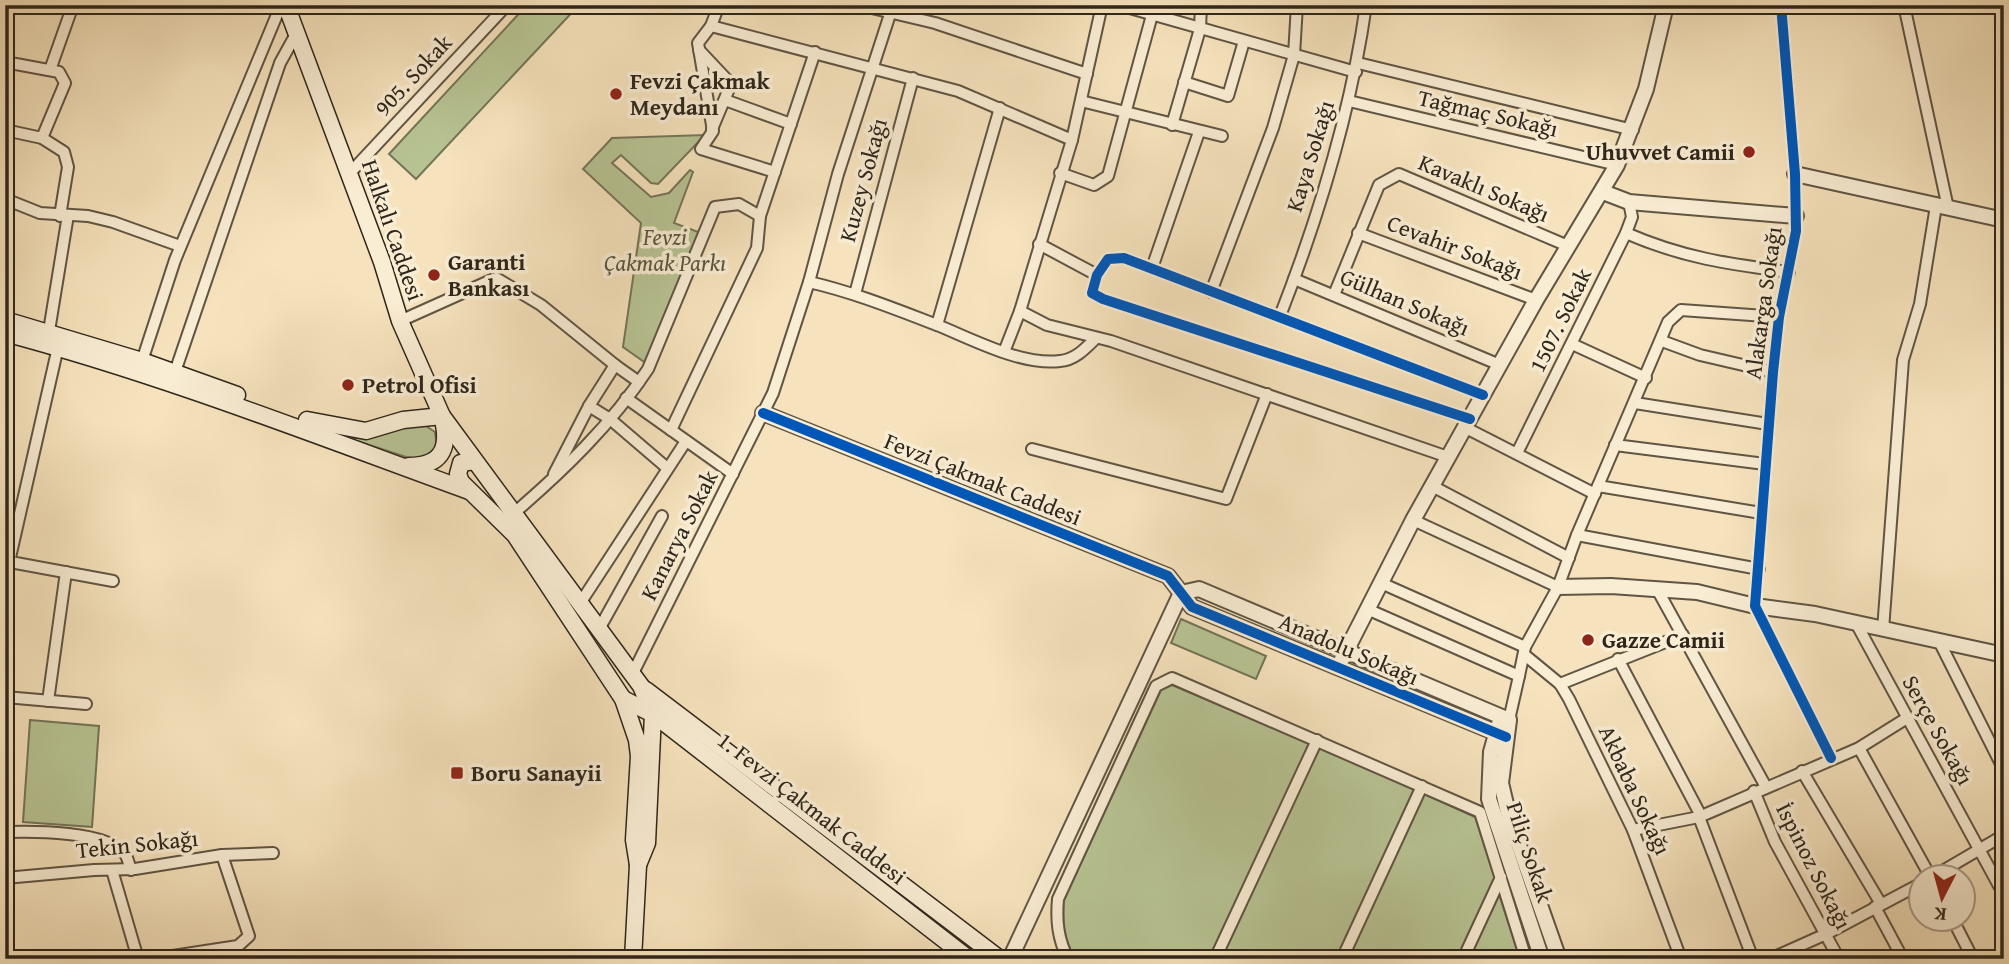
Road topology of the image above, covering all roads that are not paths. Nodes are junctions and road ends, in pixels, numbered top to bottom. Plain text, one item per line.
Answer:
1 (73, 5) edge
2 (283, 5) edge
3 (507, 5) edge
4 (719, 5) edge
5 (859, 5) edge
6 (1102, 5) edge
7 (1119, 5) edge
8 (1201, 5) edge
9 (1297, 5) edge
10 (1366, 5) edge
11 (1666, 5) edge
12 (1781, 5) edge
13 (1904, 5) edge
14 (891, 9) edge
15 (1152, 15) junction
16 (711, 26) junction
17 (1200, 29) junction
18 (296, 34) junction
19 (1244, 41) junction
20 (698, 48) junction
21 (815, 52) junction
22 (1294, 54) junction
23 (5, 62) edge
24 (873, 66) junction
25 (1357, 67) junction
26 (50, 70) junction
27 (1087, 74) junction
28 (913, 78) junction
29 (1184, 82) junction
30 (726, 100) junction
31 (1081, 101) junction
32 (1349, 101) junction
33 (1000, 108) junction
34 (1124, 113) junction
35 (791, 124) junction
36 (1172, 125) junction
37 (712, 129) junction
38 (1633, 130) junction
39 (5, 131) edge
40 (1199, 132) junction
41 (1222, 136) dead end
42 (43, 138) junction
43 (1072, 140) junction
44 (1617, 165) junction
45 (775, 172) junction
46 (1060, 173) junction
47 (349, 174) junction
48 (1795, 174) junction
49 (1603, 192) junction
50 (5, 199) edge
51 (1629, 202) junction
52 (1942, 207) junction
53 (64, 216) junction
54 (760, 216) junction
55 (1796, 216) junction
56 (2004, 220) edge
57 (1358, 233) junction
58 (1626, 233) junction
59 (1039, 244) junction
60 (180, 246) junction
61 (1568, 246) junction
62 (1152, 268) junction
63 (1789, 272) junction
64 (1097, 275) junction
65 (1294, 279) junction
66 (809, 282) junction
67 (1211, 292) junction
68 (855, 294) junction
69 (1334, 295) junction
70 (1536, 300) junction
71 (1020, 312) junction
72 (1280, 316) junction
73 (1779, 317) junction
74 (5, 320) edge
75 (400, 321) junction
76 (937, 325) junction
77 (5, 333) edge
78 (1096, 338) junction
79 (51, 341) junction
80 (1662, 341) junction
81 (1572, 344) junction
82 (1003, 352) junction
83 (142, 361) junction
84 (615, 365) junction
85 (1500, 365) junction
86 (175, 372) junction
87 (1773, 372) junction
88 (1646, 378) junction
89 (639, 382) junction
90 (1267, 394) junction
91 (1483, 395) junction
92 (626, 398) junction
93 (1634, 404) junction
94 (589, 406) junction
95 (763, 414) junction
96 (442, 416) junction
97 (610, 419) junction
98 (1468, 424) junction
99 (1769, 424) junction
100 (671, 430) junction
101 (686, 441) junction
102 (1615, 444) junction
103 (1032, 449) dead end
104 (1517, 453) junction
105 (1448, 457) junction
106 (474, 461) junction
107 (1765, 464) junction
108 (403, 466) junction
109 (666, 467) junction
110 (733, 474) junction
111 (550, 482) junction
112 (1434, 487) junction
113 (1596, 490) junction
114 (468, 491) junction
115 (1761, 513) junction
116 (513, 514) junction
117 (662, 516) dead end
118 (1413, 520) junction
119 (1577, 535) junction
120 (1569, 558) junction
121 (7, 561) edge
122 (1759, 569) junction
123 (66, 572) junction
124 (113, 580) dead end
125 (1381, 583) junction
126 (1558, 587) junction
127 (1657, 589) junction
128 (1181, 593) junction
129 (579, 605) junction
130 (1755, 606) junction
131 (1367, 609) junction
132 (1856, 623) junction
133 (1883, 629) junction
134 (598, 631) junction
135 (1683, 635) junction
136 (1940, 643) junction
137 (1525, 651) junction
138 (1346, 652) junction
139 (2004, 654) edge
140 (1618, 659) junction
141 (1338, 667) junction
142 (1519, 676) junction
143 (636, 680) junction
144 (1560, 684) junction
145 (5, 697) edge
146 (623, 699) junction
147 (48, 701) junction
148 (86, 704) dead end
149 (653, 714) junction
150 (1505, 718) junction
151 (1907, 719) junction
152 (669, 727) junction
153 (1501, 735) junction
154 (1317, 740) junction
155 (651, 745) junction
156 (1859, 748) junction
157 (1830, 758) junction
158 (2004, 770) edge
159 (1802, 771) junction
160 (1422, 786) junction
161 (1766, 787) junction
162 (1754, 791) junction
163 (1700, 815) junction
164 (1633, 830) junction
165 (5, 832) edge
166 (2004, 835) edge
167 (1981, 849) junction
168 (273, 853) dead end
169 (222, 855) junction
170 (1924, 862) edge
171 (1958, 862) edge
172 (638, 865) junction
173 (112, 870) junction
174 (131, 870) junction
175 (1501, 877) junction
176 (5, 878) edge
177 (1908, 890) edge
178 (2004, 895) edge
179 (1878, 906) junction
180 (1959, 932) edge
181 (1826, 934) junction
182 (138, 959) edge
183 (153, 959) edge
184 (633, 959) edge
185 (969, 959) edge
186 (1000, 959) edge
187 (1010, 959) edge
188 (1068, 959) edge
189 (1215, 959) edge
190 (1342, 959) edge
191 (1463, 959) edge
192 (1526, 959) edge
193 (1542, 959) edge
194 (1559, 959) edge
195 (1681, 959) edge
196 (1753, 959) edge
197 (1772, 959) edge
198 (1839, 959) edge
199 (1903, 959) edge
200 (1973, 959) edge

1 - 26 street
2 - 18 main road, Halkalı Caddesi
2 - 60 street
3 - 47 street, 905. Sokak
4 - 16 street
5 - 14 street
6 - 27 street
7 - 15 street
8 - 17 street
9 - 22 street
10 - 25 street, Kaya Sokağı
11 - 38 street, Anadolu Sokağı
12 - 48 street, Alakarga Sokağı
13 - 52 street
14 - 24 street, Kanarya Sokak
14 - 27 street
15 - 17 street
15 - 34 street
16 - 20 street
16 - 21 street
17 - 19 street
17 - 29 street
18 - 47 main road, Halkalı Caddesi
18 - 86 street
19 - 22 street
19 - 29 street
20 - 30 street
20 - 37 street
21 - 24 street
21 - 35 street
22 - 25 street
22 - 67 street
23 - 26 street
24 - 28 street
24 - 66 street, Kanarya Sokak
25 - 32 street, Kaya Sokağı
25 - 38 street
26 - 42 street
27 - 31 street
28 - 33 street
28 - 68 street, Kuzey Sokağı
29 - 36 street
30 - 35 street
30 - 37 street
31 - 34 street
31 - 43 street
32 - 44 street, Tağmaç Sokağı
32 - 65 street, Kaya Sokağı
33 - 43 street
33 - 76 street
34 - 36 street
34 - 46 street
35 - 45 street
36 - 40 street
37 - 45 street
38 - 44 street, Anadolu Sokağı
39 - 42 street
40 - 41 street
40 - 62 street
42 - 53 street
43 - 46 street
44 - 49 street, Anadolu Sokağı
45 - 54 street
46 - 59 street
47 - 75 main road, Halkalı Caddesi
48 - 52 street
48 - 55 street, Alakarga Sokağı
49 - 51 street
49 - 61 street, Anadolu Sokağı
50 - 53 street
51 - 55 street
51 - 58 street, 1507. Sokak
52 - 56 street
52 - 133 street
53 - 60 street
53 - 79 street
54 - 89 street
54 - 100 street
55 - 63 street, Alakarga Sokağı
57 - 61 street, Kavaklı Sokağı
57 - 69 street, Kavaklı Sokağı
57 - 70 street, Cevahir Sokağı
58 - 63 street
58 - 81 street, 1507. Sokak
59 - 64 street
59 - 71 street
60 - 83 street
61 - 70 street, Anadolu Sokağı
62 - 64 street
62 - 67 street
63 - 73 street, Alakarga Sokağı
64 - 98 street
65 - 69 street, Gülhan Sokağı
65 - 72 street, Kaya Sokağı
66 - 68 street
66 - 95 street, Kanarya Sokak
67 - 72 street
68 - 76 street
69 - 85 street, Gülhan Sokağı
70 - 85 street, Anadolu Sokağı
71 - 78 street
71 - 82 street
72 - 91 street
73 - 80 street
73 - 87 street, Alakarga Sokağı
74 - 79 main road
75 - 84 street
75 - 96 main road, Halkalı Caddesi
76 - 82 street
77 - 79 main road
78 - 82 street
78 - 90 street
79 - 83 main road
79 - 108 main road
79 - 121 street
80 - 87 street
80 - 88 street
81 - 88 street
81 - 104 street, 1507. Sokak
83 - 86 main road
84 - 89 street
84 - 94 street
85 - 91 street, Anadolu Sokağı
86 - 96 main road
87 - 99 street, Alakarga Sokağı
88 - 93 street
89 - 92 street
90 - 103 street
90 - 105 street
91 - 98 street, Anadolu Sokağı
92 - 97 street
92 - 100 street
93 - 99 street
93 - 102 street
94 - 97 street
94 - 111 street
95 - 110 street, Kanarya Sokak
95 - 128 street, Fevzi Çakmak Caddesi
96 - 106 main road, Halkalı Caddesi
96 - 108 main road
97 - 109 street
97 - 111 street
98 - 104 street
98 - 105 street, Anadolu Sokağı
99 - 107 street, Alakarga Sokağı
100 - 101 street
101 - 109 street
101 - 110 street
102 - 107 street
102 - 113 street
104 - 113 street
105 - 112 street, Anadolu Sokağı
106 - 114 main road
106 - 116 main road, Halkalı Caddesi
107 - 115 street, Alakarga Sokağı
108 - 114 main road
109 - 129 street
110 - 143 street, Kanarya Sokak
111 - 116 street
112 - 118 street, Anadolu Sokağı
112 - 120 street
113 - 115 street
113 - 119 street
114 - 146 main road, Halkalı Caddesi
115 - 122 street, Alakarga Sokağı
116 - 129 main road, Halkalı Caddesi
117 - 134 street
118 - 125 street, Anadolu Sokağı
118 - 126 street
119 - 120 street
119 - 122 street
120 - 126 street
121 - 123 street
122 - 130 street, Alakarga Sokağı
123 - 124 street
123 - 147 street
125 - 131 street, Anadolu Sokağı
125 - 137 street, Akbaba Sokağı
126 - 127 street
126 - 137 street
127 - 130 street
127 - 135 street
128 - 138 street, Anadolu Sokağı
128 - 141 street, Anadolu Sokağı
128 - 187 street
129 - 134 main road, Halkalı Caddesi
130 - 132 street
130 - 157 street
131 - 138 street, Anadolu Sokağı
131 - 142 street
132 - 133 street
132 - 151 street, Serçe Sokağı
133 - 136 street
134 - 143 main road, Halkalı Caddesi
135 - 140 street
135 - 161 street
136 - 139 street
136 - 158 street
137 - 142 street
137 - 144 street, Akbaba Sokağı
138 - 141 street, Anadolu Sokağı
138 - 150 street, Anadolu Sokağı
140 - 144 street
140 - 163 street
141 - 153 street, Anadolu Sokağı
142 - 150 street
143 - 149 main road, Halkalı Caddesi
143 - 186 main road
144 - 164 street, Akbaba Sokağı
145 - 147 street
146 - 149 main road, 1. Fevzi Çakmak Caddesi
146 - 172 main road, Halkalı Caddesi
147 - 148 street
149 - 152 main road, 1. Fevzi Çakmak Caddesi
149 - 155 main road, Halkalı Caddesi
150 - 153 street, Piliç Sokak
151 - 156 street
151 - 167 street, Serçe Sokağı
152 - 155 main road
152 - 185 main road, 1. Fevzi Çakmak Caddesi
153 - 193 street, Piliç Sokak
153 - 194 street, Piliç Sokak
154 - 160 street
154 - 188 street
154 - 189 street
155 - 172 main road, Halkalı Caddesi
156 - 157 street
156 - 170 street
157 - 159 street
159 - 161 street
159 - 179 street
160 - 175 street
160 - 190 street
161 - 162 street
162 - 163 street
162 - 181 street, İspinoz Sokağı
163 - 164 street
163 - 196 street
164 - 195 street, Akbaba Sokağı
165 - 174 street
166 - 167 street
167 - 171 street
167 - 178 street, Serçe Sokağı
168 - 169 street, Tekin Sokağı
169 - 174 street, Tekin Sokağı
169 - 183 street
172 - 184 main road, Halkalı Caddesi
173 - 174 street, Tekin Sokağı
173 - 176 street, Tekin Sokağı
173 - 182 street
175 - 191 street
175 - 192 street
177 - 179 street
179 - 181 street
179 - 199 street
180 - 200 street
181 - 197 street
181 - 198 street, İspinoz Sokağı

